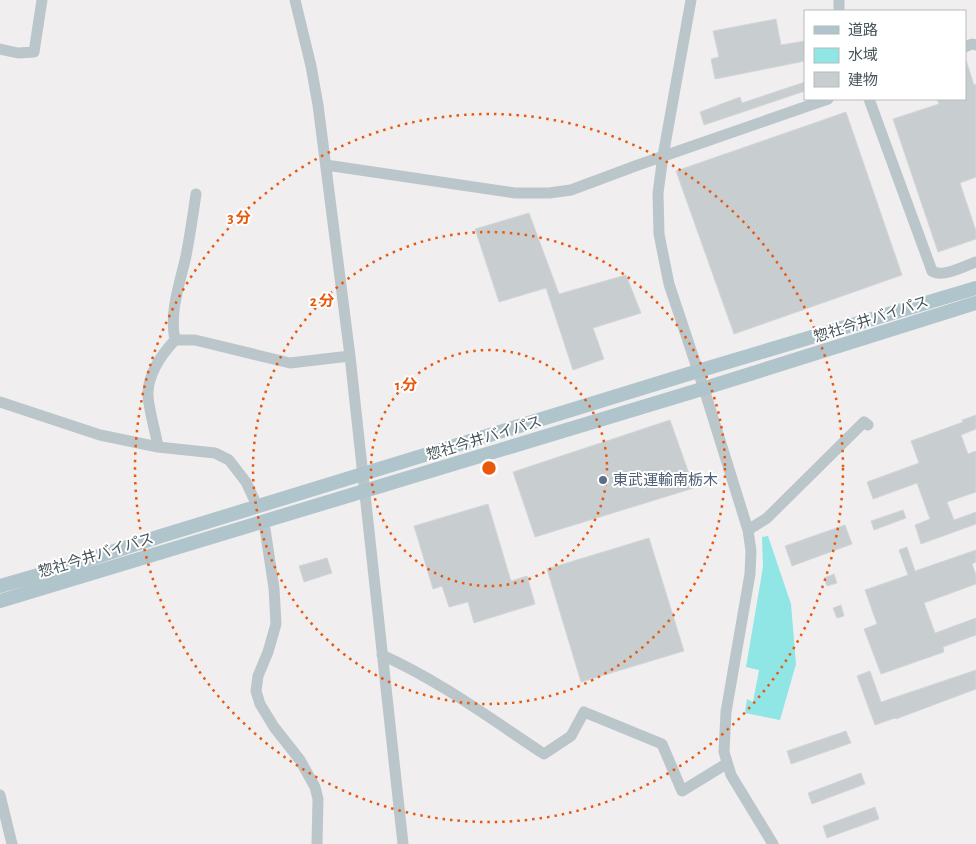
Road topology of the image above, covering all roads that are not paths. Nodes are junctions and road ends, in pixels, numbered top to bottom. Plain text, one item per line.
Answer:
1 (42, 0) edge
2 (295, 0) edge
3 (691, 0) edge
4 (0, 50) edge
5 (825, 100) edge
6 (869, 100) edge
7 (663, 156) junction
8 (326, 165) junction
9 (196, 194) dead end
10 (976, 262) edge
11 (976, 288) edge
12 (976, 303) edge
13 (175, 340) junction
14 (350, 356) junction
15 (698, 370) junction
16 (704, 388) junction
17 (0, 402) edge
18 (868, 425) dead end
19 (158, 447) junction
20 (363, 473) junction
21 (365, 491) junction
22 (254, 499) dead end
23 (265, 529) dead end
24 (748, 530) junction
25 (0, 586) edge
26 (0, 601) edge
27 (382, 656) junction
28 (726, 764) junction
29 (0, 795) edge
30 (7, 837) edge
31 (317, 844) edge
32 (403, 844) edge
33 (773, 844) edge

1 - 4 street
2 - 8 street
3 - 7 street
5 - 7 street
6 - 10 street
7 - 8 street
7 - 15 street
8 - 14 street
9 - 13 street
11 - 15 main road, 惣社今井バイパス
12 - 16 main road, 惣社今井バイパス
13 - 14 street
13 - 19 street
14 - 20 street
15 - 16 street
15 - 20 main road, 惣社今井バイパス
16 - 21 main road, 惣社今井バイパス
16 - 24 street
17 - 19 street
18 - 24 street
19 - 22 street
20 - 21 street
20 - 25 main road, 惣社今井バイパス
21 - 26 main road, 惣社今井バイパス
21 - 27 street
23 - 31 street
24 - 28 street
27 - 28 street
27 - 32 street
28 - 33 street
29 - 30 street

